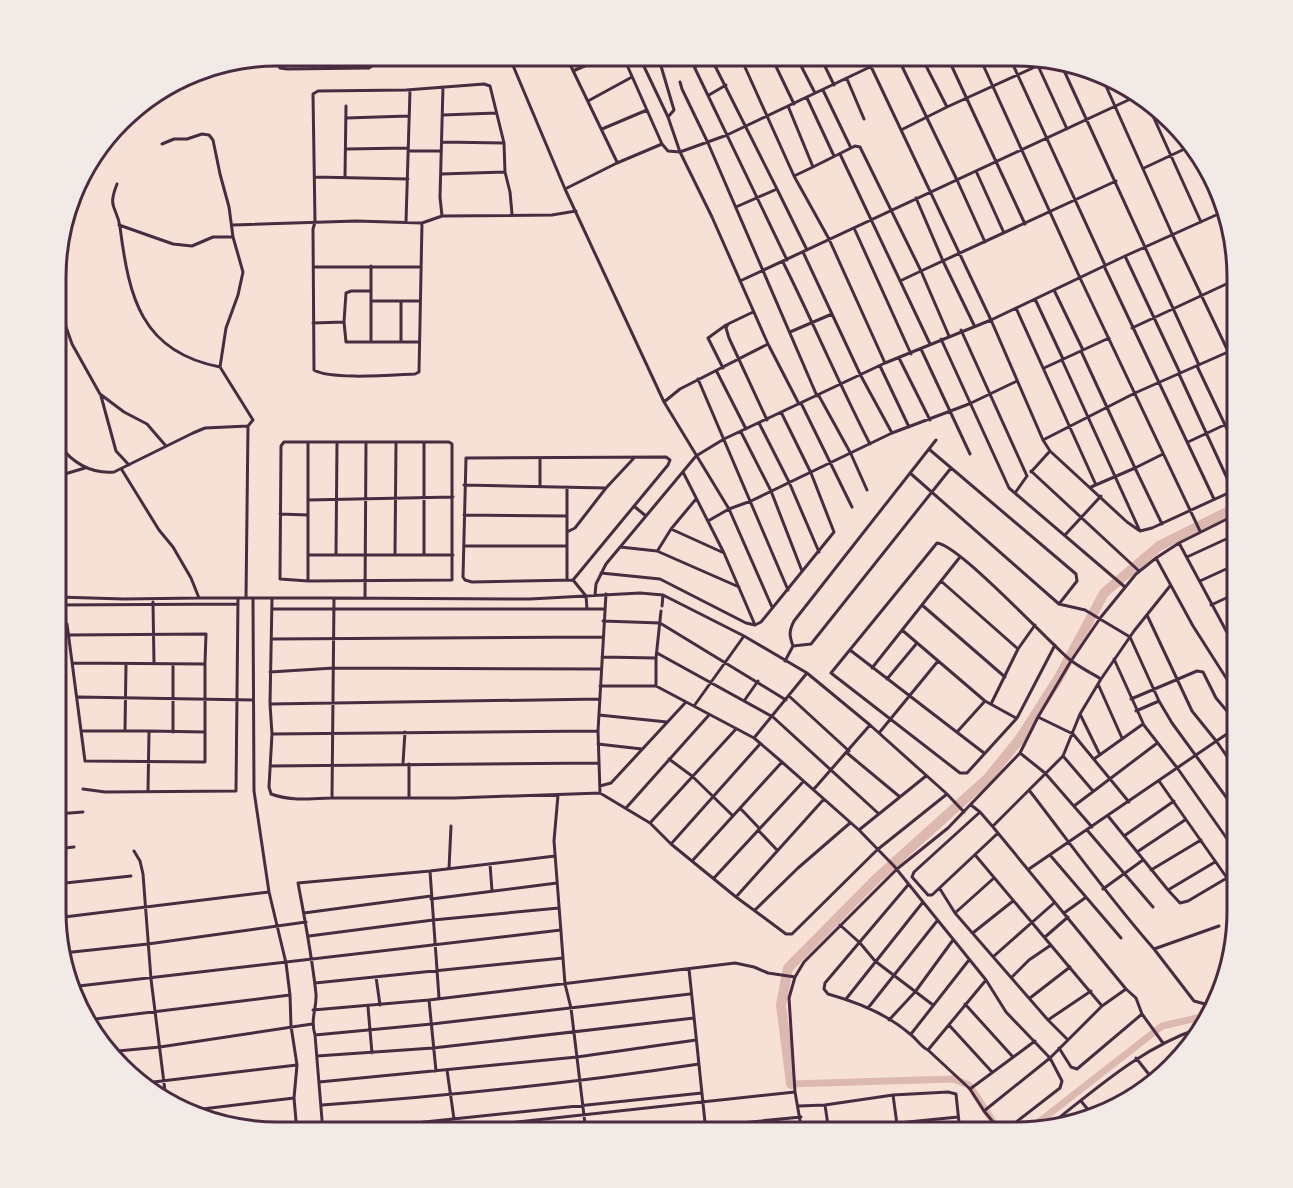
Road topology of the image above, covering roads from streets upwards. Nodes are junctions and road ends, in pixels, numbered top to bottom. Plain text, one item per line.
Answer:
1 (279, 66) edge
2 (372, 66) edge
3 (513, 66) edge
4 (571, 66) edge
5 (585, 66) edge
6 (627, 66) edge
7 (644, 66) edge
8 (661, 66) edge
9 (716, 66) edge
10 (744, 66) edge
11 (776, 66) edge
12 (801, 66) edge
13 (825, 66) edge
14 (900, 66) edge
15 (926, 66) edge
16 (952, 66) edge
17 (984, 66) edge
18 (1013, 66) edge
19 (695, 67) edge
20 (871, 67) joint
21 (1034, 67) edge
22 (1039, 67) edge
23 (313, 68) joint
24 (344, 68) joint
25 (573, 71) junction
26 (1064, 72) edge
27 (1017, 74) junction
28 (632, 77) junction
29 (847, 79) junction
30 (680, 82) dead end
31 (726, 85) junction
32 (834, 85) junction
33 (993, 85) junction
34 (443, 87) junction
35 (1107, 87) edge
36 (823, 89) junction
37 (410, 90) junction
38 (815, 93) junction
39 (708, 95) junction
40 (967, 97) junction
41 (807, 98) junction
42 (1129, 100) edge
43 (588, 101) junction
44 (794, 104) junction
45 (346, 106) dead end
46 (788, 106) junction
47 (1116, 106) junction
48 (947, 107) junction
49 (647, 110) junction
50 (496, 113) junction
51 (443, 115) junction
52 (408, 116) junction
53 (668, 117) junction
54 (766, 117) junction
55 (926, 117) junction
56 (1154, 117) edge
57 (346, 118) junction
58 (864, 119) dead end
59 (1086, 120) junction
60 (746, 126) junction
61 (602, 129) junction
62 (1067, 129) junction
63 (901, 130) junction
64 (727, 135) junction
65 (1047, 138) junction
66 (442, 142) junction
67 (504, 143) junction
68 (708, 143) junction
69 (162, 144) dead end
70 (662, 144) junction
71 (851, 148) junction
72 (346, 149) junction
73 (408, 149) junction
74 (1023, 149) junction
75 (1183, 150) edge
76 (441, 151) junction
77 (680, 152) junction
78 (840, 154) junction
79 (1172, 155) junction
80 (834, 156) junction
81 (997, 161) junction
82 (617, 163) junction
83 (813, 167) junction
84 (1144, 168) junction
85 (976, 171) junction
86 (505, 172) junction
87 (441, 174) junction
88 (794, 176) junction
89 (315, 177) junction
90 (345, 177) junction
91 (408, 179) junction
92 (957, 180) junction
93 (1116, 181) junction
94 (117, 184) dead end
95 (565, 189) junction
96 (777, 189) junction
97 (929, 192) junction
98 (759, 198) junction
99 (916, 198) junction
100 (1076, 200) junction
101 (736, 207) junction
102 (892, 210) junction
103 (576, 211) junction
104 (1050, 211) junction
105 (512, 214) junction
106 (1218, 214) edge
107 (442, 216) junction
108 (872, 219) junction
109 (315, 222) junction
110 (1201, 222) junction
111 (406, 223) junction
112 (422, 223) junction
113 (1025, 224) junction
114 (119, 225) junction
115 (233, 225) junction
116 (854, 228) junction
117 (1004, 233) junction
118 (1173, 236) junction
119 (233, 237) junction
120 (829, 239) junction
121 (985, 242) junction
122 (1144, 248) junction
123 (805, 251) junction
124 (959, 255) junction
125 (1125, 256) junction
126 (785, 261) junction
127 (943, 261) junction
128 (370, 266) junction
129 (1105, 266) junction
130 (313, 267) junction
131 (420, 267) junction
132 (763, 270) junction
133 (921, 271) junction
134 (1080, 278) junction
135 (740, 281) junction
136 (900, 281) junction
137 (1227, 283) edge
138 (1054, 290) junction
139 (371, 291) junction
140 (1202, 294) junction
141 (1035, 299) junction
142 (372, 301) junction
143 (419, 301) junction
144 (401, 302) junction
145 (1016, 308) junction
146 (1173, 308) junction
147 (753, 312) junction
148 (832, 314) junction
149 (1153, 317) junction
150 (991, 320) junction
151 (344, 322) junction
152 (813, 322) junction
153 (313, 323) junction
154 (728, 324) junction
155 (974, 326) junction
156 (66, 327) edge
157 (1132, 328) junction
158 (961, 330) junction
159 (790, 332) junction
160 (949, 336) junction
161 (1109, 338) junction
162 (941, 339) junction
163 (370, 342) junction
164 (401, 342) junction
165 (418, 342) junction
166 (768, 344) junction
167 (930, 344) junction
168 (921, 348) junction
169 (1227, 348) edge
170 (1082, 351) junction
171 (1227, 353) edge
172 (911, 354) junction
173 (899, 358) junction
174 (739, 360) junction
175 (1063, 360) junction
176 (885, 363) junction
177 (1198, 365) junction
178 (880, 366) junction
179 (219, 367) junction
180 (723, 368) junction
181 (1044, 368) junction
182 (716, 371) junction
183 (1179, 373) junction
184 (861, 376) junction
185 (698, 379) junction
186 (1017, 381) junction
187 (1159, 382) junction
188 (840, 386) junction
189 (1135, 393) junction
190 (100, 394) junction
191 (989, 395) junction
192 (818, 396) junction
193 (664, 402) junction
194 (800, 404) junction
195 (969, 404) junction
196 (1108, 407) junction
197 (781, 412) junction
198 (950, 413) junction
199 (1089, 417) junction
200 (767, 420) junction
201 (930, 420) junction
202 (759, 423) junction
203 (1225, 425) junction
204 (249, 426) junction
205 (909, 427) junction
206 (1069, 427) junction
207 (746, 429) junction
208 (1227, 429) edge
209 (741, 432) junction
210 (892, 433) junction
211 (1206, 434) junction
212 (724, 439) junction
213 (936, 440) dead end
214 (1043, 440) junction
215 (337, 442) junction
216 (366, 442) junction
217 (424, 442) junction
218 (1188, 442) junction
219 (309, 443) junction
220 (396, 443) junction
221 (870, 444) junction
222 (166, 446) junction
223 (930, 450) junction
224 (1050, 451) junction
225 (66, 453) edge
226 (851, 454) junction
227 (970, 454) dead end
228 (1163, 454) junction
229 (696, 456) junction
230 (540, 458) junction
231 (634, 458) junction
232 (831, 463) junction
233 (129, 465) junction
234 (85, 468) junction
235 (951, 468) junction
236 (1135, 468) junction
237 (122, 470) junction
238 (1031, 471) junction
239 (683, 472) junction
240 (811, 473) junction
241 (910, 473) junction
242 (66, 474) edge
243 (1227, 475) edge
244 (1027, 476) junction
245 (1115, 478) junction
246 (789, 482) junction
247 (464, 485) junction
248 (1096, 485) junction
249 (540, 486) junction
250 (567, 487) junction
251 (606, 488) junction
252 (1091, 488) junction
253 (867, 490) dead end
254 (771, 491) junction
255 (931, 492) junction
256 (1227, 493) edge
257 (1015, 494) junction
258 (1101, 496) junction
259 (453, 497) junction
260 (395, 498) junction
261 (424, 498) junction
262 (366, 499) junction
263 (696, 499) junction
264 (1214, 499) junction
265 (308, 500) junction
266 (337, 500) junction
267 (751, 501) junction
268 (635, 507) junction
269 (852, 507) dead end
270 (729, 509) junction
271 (1189, 511) junction
272 (280, 514) junction
273 (308, 515) junction
274 (464, 515) junction
275 (567, 516) junction
276 (646, 516) junction
277 (1082, 517) junction
278 (1227, 518) edge
279 (708, 521) junction
280 (1161, 524) junction
281 (671, 529) junction
282 (1198, 529) junction
283 (1140, 531) junction
284 (567, 532) junction
285 (1065, 535) junction
286 (1227, 539) edge
287 (1179, 543) junction
288 (464, 546) junction
289 (566, 546) junction
290 (620, 547) junction
291 (657, 551) junction
292 (819, 552) junction
293 (724, 553) junction
294 (395, 554) junction
295 (308, 555) junction
296 (336, 555) junction
297 (365, 555) junction
298 (424, 555) junction
299 (453, 555) junction
300 (960, 556) junction
301 (1187, 557) junction
302 (1156, 558) junction
303 (1227, 569) edge
304 (1137, 570) junction
305 (802, 571) junction
306 (601, 573) junction
307 (567, 580) junction
308 (573, 580) junction
309 (308, 581) junction
310 (941, 581) junction
311 (1200, 581) junction
312 (365, 582) junction
313 (1170, 586) junction
314 (739, 587) junction
315 (1125, 587) junction
316 (788, 590) junction
317 (606, 594) junction
318 (595, 595) junction
319 (365, 596) junction
320 (586, 596) junction
321 (663, 596) junction
322 (66, 597) edge
323 (199, 598) junction
324 (238, 598) junction
325 (246, 598) junction
326 (334, 598) junction
327 (153, 599) junction
328 (253, 599) junction
329 (272, 599) junction
330 (1227, 599) edge
331 (153, 604) junction
332 (238, 604) junction
333 (922, 604) junction
334 (1059, 604) junction
335 (66, 605) edge
336 (1211, 605) junction
337 (772, 607) junction
338 (272, 609) junction
339 (333, 609) junction
340 (587, 609) junction
341 (604, 609) junction
342 (1148, 615) junction
343 (1100, 620) junction
344 (603, 621) junction
345 (660, 623) junction
346 (67, 624) dead end
347 (755, 625) junction
348 (1035, 625) junction
349 (902, 630) junction
350 (1227, 633) edge
351 (153, 634) junction
352 (69, 635) junction
353 (744, 636) junction
354 (334, 637) junction
355 (603, 637) junction
356 (1130, 638) junction
357 (272, 639) junction
358 (917, 643) junction
359 (793, 645) junction
360 (1055, 645) junction
361 (1018, 649) junction
362 (850, 650) junction
363 (656, 656) junction
364 (602, 657) junction
365 (1114, 659) junction
366 (1071, 660) junction
367 (726, 661) junction
368 (784, 661) junction
369 (938, 661) junction
370 (73, 663) junction
371 (126, 663) junction
372 (154, 664) junction
373 (172, 664) junction
374 (206, 664) junction
375 (334, 668) junction
376 (872, 668) junction
377 (601, 669) junction
378 (270, 672) junction
379 (807, 673) junction
380 (1005, 677) junction
381 (887, 679) junction
382 (1101, 679) junction
383 (1227, 679) edge
384 (1176, 680) junction
385 (758, 681) junction
386 (711, 683) junction
387 (1098, 684) junction
388 (600, 686) junction
389 (656, 686) junction
390 (1154, 690) junction
391 (789, 696) junction
392 (910, 696) junction
393 (78, 697) junction
394 (126, 697) junction
395 (172, 698) junction
396 (206, 699) junction
397 (600, 699) junction
398 (1131, 699) junction
399 (237, 700) junction
400 (253, 700) junction
401 (786, 700) junction
402 (985, 700) junction
403 (744, 701) junction
404 (1159, 701) junction
405 (334, 702) junction
406 (686, 702) junction
407 (270, 704) junction
408 (991, 704) junction
409 (694, 706) junction
410 (1136, 711) junction
411 (1227, 711) edge
412 (1080, 714) junction
413 (598, 715) junction
414 (709, 715) junction
415 (773, 717) junction
416 (1038, 717) junction
417 (1017, 718) junction
418 (891, 719) junction
419 (667, 722) junction
420 (1143, 724) junction
421 (870, 725) junction
422 (736, 729) junction
423 (125, 730) junction
424 (82, 731) junction
425 (149, 731) junction
426 (598, 731) junction
427 (173, 732) junction
428 (205, 732) junction
429 (333, 732) junction
430 (405, 732) junction
431 (957, 732) junction
432 (879, 733) junction
433 (272, 734) junction
434 (1073, 734) junction
435 (1227, 735) edge
436 (754, 738) junction
437 (1122, 738) junction
438 (1217, 742) junction
439 (1156, 743) junction
440 (598, 744) junction
441 (760, 744) junction
442 (642, 749) junction
443 (848, 752) junction
444 (984, 753) junction
445 (1020, 753) junction
446 (1100, 755) junction
447 (1196, 755) junction
448 (1063, 756) junction
449 (1227, 756) edge
450 (669, 759) junction
451 (1094, 759) junction
452 (147, 761) junction
453 (782, 762) junction
454 (598, 763) junction
455 (403, 764) junction
456 (409, 764) junction
457 (332, 765) junction
458 (270, 766) junction
459 (831, 769) junction
460 (1178, 769) junction
461 (1045, 773) junction
462 (692, 776) junction
463 (926, 776) junction
464 (1110, 779) junction
465 (1159, 781) junction
466 (803, 782) junction
467 (600, 786) junction
468 (82, 789) dead end
469 (813, 790) junction
470 (1028, 790) junction
471 (148, 791) junction
472 (1093, 791) junction
473 (600, 793) junction
474 (558, 795) junction
475 (713, 795) junction
476 (948, 795) junction
477 (408, 797) junction
478 (900, 797) junction
479 (332, 798) junction
480 (1227, 798) edge
481 (824, 799) junction
482 (1174, 801) junction
483 (1129, 802) junction
484 (971, 805) junction
485 (1074, 806) junction
486 (626, 808) junction
487 (740, 808) junction
488 (83, 812) dead end
489 (964, 812) junction
490 (980, 812) junction
491 (66, 813) edge
492 (879, 814) junction
493 (732, 816) junction
494 (1108, 816) junction
495 (1185, 820) junction
496 (650, 823) junction
497 (850, 823) junction
498 (451, 826) dead end
499 (993, 826) junction
500 (1092, 827) junction
501 (759, 829) junction
502 (859, 830) junction
503 (1088, 830) junction
504 (998, 833) junction
505 (1124, 836) junction
506 (1227, 838) edge
507 (1201, 840) junction
508 (1070, 843) junction
509 (671, 844) junction
510 (74, 847) dead end
511 (66, 848) edge
512 (134, 850) dead end
513 (777, 850) junction
514 (877, 850) junction
515 (1137, 852) junction
516 (1050, 855) junction
517 (555, 856) junction
518 (976, 856) junction
519 (693, 860) junction
520 (1143, 860) junction
521 (1215, 862) junction
522 (490, 864) junction
523 (896, 867) junction
524 (449, 869) junction
525 (1029, 869) junction
526 (1151, 870) junction
527 (430, 871) junction
528 (1125, 874) junction
529 (131, 876) dead end
530 (714, 878) junction
531 (993, 878) junction
532 (1227, 878) joint
533 (66, 883) edge
534 (556, 883) junction
535 (908, 885) junction
536 (940, 889) junction
537 (1103, 890) junction
538 (1168, 890) junction
539 (492, 891) junction
540 (269, 892) junction
541 (431, 897) junction
542 (736, 897) junction
543 (1084, 898) junction
544 (1014, 901) junction
545 (923, 902) junction
546 (1054, 903) junction
547 (144, 908) junction
548 (559, 908) junction
549 (1153, 908) dead end
550 (755, 910) junction
551 (304, 912) junction
552 (1064, 912) junction
553 (955, 913) junction
554 (66, 917) edge
555 (1068, 917) junction
556 (433, 920) junction
557 (937, 921) junction
558 (306, 922) junction
559 (1032, 922) junction
560 (840, 925) junction
561 (277, 926) junction
562 (1219, 926) dead end
563 (561, 930) junction
564 (974, 932) junction
565 (309, 936) junction
566 (1045, 936) junction
567 (1121, 938) dead end
568 (952, 940) junction
569 (860, 942) junction
570 (148, 944) junction
571 (436, 945) junction
572 (1051, 945) junction
573 (1154, 949) junction
574 (70, 952) edge
575 (994, 956) junction
576 (563, 958) junction
577 (312, 959) junction
578 (969, 960) junction
579 (875, 961) junction
580 (286, 963) junction
581 (1070, 967) junction
582 (688, 969) junction
583 (438, 971) junction
584 (894, 975) junction
585 (376, 977) junction
586 (792, 977) junction
587 (1012, 977) junction
588 (151, 979) junction
589 (986, 980) junction
590 (315, 983) junction
591 (566, 984) junction
592 (80, 986) edge
593 (1126, 989) junction
594 (1091, 991) junction
595 (915, 992) junction
596 (690, 994) junction
597 (290, 995) junction
598 (1030, 998) junction
599 (439, 999) junction
600 (846, 999) junction
601 (429, 1000) junction
602 (965, 1004) junction
603 (1205, 1004) edge
604 (933, 1005) junction
605 (380, 1006) junction
606 (1102, 1006) junction
607 (368, 1007) junction
608 (571, 1008) junction
609 (868, 1008) junction
610 (313, 1010) junction
611 (156, 1012) junction
612 (1142, 1014) junction
613 (694, 1018) junction
614 (96, 1019) edge
615 (889, 1020) junction
616 (1048, 1020) junction
617 (312, 1024) junction
618 (432, 1024) junction
619 (949, 1025) junction
620 (291, 1026) junction
621 (370, 1031) junction
622 (574, 1032) junction
623 (1187, 1033) edge
624 (911, 1034) junction
625 (315, 1035) junction
626 (696, 1040) junction
627 (1067, 1040) junction
628 (1035, 1041) junction
629 (1163, 1043) junction
630 (160, 1047) junction
631 (433, 1048) junction
632 (1059, 1048) junction
633 (928, 1050) junction
634 (119, 1051) edge
635 (372, 1053) junction
636 (317, 1056) junction
637 (577, 1057) junction
638 (1013, 1057) junction
639 (1050, 1058) junction
640 (1136, 1058) junction
641 (699, 1064) junction
642 (297, 1065) junction
643 (447, 1070) junction
644 (436, 1071) junction
645 (992, 1072) junction
646 (1149, 1075) edge
647 (164, 1081) junction
648 (154, 1082) edge
649 (319, 1082) junction
650 (579, 1082) junction
651 (165, 1089) edge
652 (970, 1089) junction
653 (795, 1092) junction
654 (702, 1093) junction
655 (450, 1095) junction
656 (894, 1095) junction
657 (294, 1098) junction
658 (702, 1101) junction
659 (1081, 1101) junction
660 (322, 1105) junction
661 (825, 1105) junction
662 (582, 1106) junction
663 (799, 1106) junction
664 (204, 1109) edge
665 (1088, 1109) edge
666 (984, 1111) junction
667 (584, 1115) junction
668 (801, 1117) junction
669 (958, 1117) junction
670 (1061, 1117) edge
671 (454, 1119) junction
672 (296, 1122) edge
673 (323, 1122) edge
674 (425, 1122) edge
675 (526, 1122) edge
676 (585, 1122) edge
677 (705, 1122) edge
678 (748, 1122) edge
679 (801, 1122) edge
680 (827, 1122) edge
681 (897, 1122) edge
682 (907, 1122) edge
683 (959, 1122) edge
684 (993, 1122) edge
685 (1016, 1122) edge

1 - 23 street
2 - 24 street
3 - 95 street
4 - 25 street
5 - 25 street
6 - 28 street
7 - 53 street
8 - 53 street
9 - 31 street
10 - 54 street
11 - 44 street
12 - 38 street
13 - 32 street
14 - 55 street
15 - 48 street
16 - 40 street
17 - 33 street
18 - 27 street
19 - 39 street
20 - 29 street
20 - 63 street
21 - 27 street
22 - 62 street
23 - 24 street
25 - 43 street
26 - 59 street
27 - 33 street
27 - 65 street
28 - 43 street
28 - 49 street
29 - 32 street
29 - 58 street
30 - 68 street
31 - 39 street
31 - 60 street
32 - 36 street
33 - 40 street
33 - 74 street
34 - 37 street
34 - 50 street
34 - 51 street
35 - 47 street
36 - 38 street
36 - 71 street
37 - 52 street
37 - 89 street
38 - 41 street
39 - 64 street
40 - 48 street
40 - 81 street
41 - 44 street
41 - 80 street
42 - 47 street
43 - 61 street
44 - 46 street
45 - 57 street
46 - 54 street
46 - 83 street
47 - 59 street
47 - 84 street
48 - 55 street
49 - 61 street
49 - 70 street
50 - 51 street
50 - 67 street
51 - 66 street
52 - 57 street
52 - 73 street
53 - 77 street
54 - 60 street
54 - 88 street
55 - 63 street
55 - 92 street
56 - 79 street
57 - 72 street
59 - 62 street
59 - 93 street
60 - 64 street
60 - 96 street
61 - 82 street
62 - 65 street
63 - 97 street
64 - 68 street
64 - 98 street
65 - 74 street
65 - 100 street
66 - 67 street
66 - 76 street
67 - 86 street
68 - 77 street
68 - 101 street
69 - 115 street
70 - 77 street
70 - 82 street
71 - 78 street
71 - 102 street
72 - 73 street
72 - 90 street
73 - 76 street
73 - 91 street
74 - 81 street
74 - 104 street
75 - 79 street
76 - 87 street
77 - 135 street
78 - 80 street
78 - 108 street
79 - 84 street
79 - 110 street
80 - 83 street
81 - 85 street
81 - 113 street
82 - 95 street
83 - 88 street
84 - 118 street
85 - 92 street
85 - 117 street
86 - 87 street
86 - 105 street
87 - 107 street
88 - 120 street
89 - 90 street
89 - 109 street
90 - 91 street
91 - 111 street
92 - 97 street
92 - 121 street
93 - 100 street
93 - 122 street
94 - 114 street
95 - 103 street
96 - 98 street
96 - 123 street
97 - 99 street
97 - 124 street
98 - 101 street
98 - 126 street
99 - 102 street
99 - 127 street
100 - 104 street
100 - 129 street
101 - 132 street
102 - 108 street
102 - 133 street
103 - 105 street
103 - 193 street
104 - 113 street
104 - 134 street
105 - 107 street
106 - 110 street
107 - 112 street
108 - 116 street
108 - 136 street
109 - 111 street
109 - 115 street
109 - 130 street
110 - 118 street
111 - 112 street
112 - 131 street
113 - 117 street
114 - 119 street
114 - 179 street
115 - 119 street
116 - 120 street
116 - 172 street
117 - 121 street
118 - 122 street
118 - 140 street
119 - 179 street
120 - 123 street
120 - 176 street
121 - 124 street
122 - 125 street
122 - 146 street
123 - 126 street
123 - 148 street
124 - 127 street
124 - 150 street
125 - 129 street
125 - 149 street
126 - 132 street
126 - 152 street
127 - 133 street
127 - 155 street
128 - 130 street
128 - 131 street
128 - 139 street
129 - 134 street
129 - 157 street
130 - 153 street
131 - 143 street
132 - 135 street
132 - 159 street
133 - 136 street
133 - 160 street
134 - 138 street
134 - 161 street
135 - 147 street
136 - 167 street
137 - 140 street
138 - 141 street
138 - 170 street
139 - 142 street
139 - 151 street
140 - 146 street
140 - 169 street
141 - 145 street
141 - 175 street
142 - 144 street
142 - 163 street
143 - 144 street
143 - 165 street
144 - 164 street
145 - 150 street
145 - 181 street
146 - 149 street
146 - 177 street
147 - 154 street
147 - 166 street
148 - 152 street
148 - 184 street
149 - 157 street
149 - 183 street
150 - 155 street
150 - 186 street
151 - 153 street
151 - 163 street
152 - 159 street
152 - 188 street
153 - 165 street
154 - 174 street
154 - 180 street
155 - 158 street
156 - 190 street
157 - 187 street
158 - 160 street
158 - 191 street
159 - 192 street
160 - 162 street
161 - 170 street
161 - 189 street
162 - 167 street
162 - 195 street
163 - 164 street
164 - 165 street
166 - 174 street
166 - 194 street
167 - 168 street
168 - 172 street
168 - 198 street
170 - 175 street
170 - 196 street
171 - 177 street
172 - 173 street
173 - 176 street
173 - 201 street
174 - 180 street
174 - 200 street
175 - 181 street
175 - 199 street
176 - 178 street
177 - 183 street
177 - 203 street
178 - 184 street
178 - 205 street
179 - 204 street
180 - 182 street
181 - 206 street
182 - 185 street
182 - 207 street
183 - 187 street
183 - 211 street
184 - 188 street
184 - 210 street
185 - 193 street
185 - 212 street
186 - 191 street
186 - 214 street
187 - 189 street
187 - 218 street
188 - 192 street
188 - 221 street
189 - 196 street
189 - 228 street
190 - 222 street
190 - 233 street
191 - 195 street
191 - 244 street
192 - 194 street
192 - 226 street
193 - 229 street
194 - 197 street
194 - 232 street
195 - 198 street
195 - 257 street
196 - 199 street
196 - 236 street
197 - 200 street
197 - 240 street
198 - 201 street
198 - 227 street
199 - 206 street
199 - 245 street
200 - 202 street
201 - 205 street
202 - 207 street
202 - 246 street
203 - 208 street
203 - 211 street
204 - 222 street
204 - 325 street
205 - 210 street
206 - 214 street
206 - 248 street
207 - 209 street
209 - 212 street
209 - 254 street
210 - 221 street
211 - 218 street
211 - 243 street
212 - 229 street
212 - 267 street
213 - 223 street
214 - 224 street
215 - 216 street
215 - 219 street
215 - 266 street
216 - 220 street
216 - 262 street
217 - 220 street
217 - 259 street
217 - 261 street
218 - 264 street
219 - 265 street
219 - 272 street
220 - 260 street
221 - 226 street
222 - 233 street
223 - 235 street
223 - 241 street
224 - 238 street
224 - 252 street
225 - 234 street
226 - 232 street
226 - 253 street
228 - 236 street
228 - 271 street
229 - 239 street
229 - 270 street
230 - 231 street
230 - 247 street
230 - 249 street
231 - 251 street
231 - 268 street
232 - 240 street
232 - 269 street
233 - 237 street
234 - 237 street
234 - 242 street
235 - 255 street
235 - 334 street
236 - 245 street
236 - 280 street
237 - 323 street
238 - 244 street
238 - 277 street
239 - 263 street
239 - 276 street
240 - 246 street
240 - 292 street
241 - 255 street
241 - 359 street
244 - 257 street
245 - 248 street
245 - 283 street
246 - 254 street
246 - 292 street
247 - 249 street
247 - 274 street
248 - 252 street
249 - 250 street
250 - 251 street
250 - 275 street
251 - 284 street
252 - 258 street
254 - 267 street
254 - 305 street
255 - 334 street
255 - 359 street
256 - 264 street
257 - 285 street
258 - 277 street
258 - 283 street
259 - 261 street
259 - 299 street
260 - 261 street
260 - 262 street
260 - 294 street
261 - 298 street
262 - 266 street
262 - 297 street
263 - 279 street
263 - 281 street
264 - 271 street
265 - 266 street
265 - 273 street
266 - 296 street
267 - 270 street
267 - 316 street
268 - 276 street
268 - 308 street
270 - 279 street
270 - 337 street
271 - 280 street
271 - 282 street
272 - 273 street
272 - 309 street
273 - 295 street
274 - 275 street
274 - 288 street
275 - 284 street
276 - 290 street
277 - 285 street
277 - 304 street
278 - 282 street
279 - 293 street
280 - 283 street
281 - 291 street
281 - 293 street
282 - 287 street
284 - 289 street
285 - 315 street
286 - 301 street
287 - 301 street
287 - 302 street
288 - 289 street
288 - 307 street
289 - 307 street
290 - 291 street
290 - 306 street
291 - 314 street
292 - 305 street
293 - 314 street
294 - 297 street
294 - 298 street
295 - 296 street
295 - 309 street
296 - 297 street
297 - 312 street
298 - 299 street
299 - 312 street
300 - 310 street
300 - 348 street
300 - 362 street
301 - 311 street
302 - 304 street
302 - 313 street
303 - 311 street
304 - 315 street
305 - 316 street
306 - 318 street
306 - 347 street
307 - 308 street
308 - 320 street
309 - 312 street
310 - 333 street
310 - 361 street
311 - 336 street
312 - 319 street
313 - 342 street
313 - 383 street
314 - 347 street
315 - 343 street
316 - 337 street
317 - 318 street
317 - 321 street
317 - 341 street
318 - 320 street
319 - 320 street
319 - 326 street
320 - 340 street
321 - 345 street
321 - 353 street
322 - 327 street
323 - 324 street
323 - 327 street
324 - 325 street
324 - 332 street
325 - 328 street
326 - 329 street
326 - 339 street
327 - 331 street
328 - 329 street
328 - 400 street
329 - 338 street
330 - 336 street
331 - 332 street
331 - 335 street
331 - 351 street
332 - 399 street
333 - 349 street
333 - 380 street
334 - 343 street
336 - 350 street
337 - 347 street
338 - 339 street
338 - 357 street
339 - 340 street
339 - 354 street
340 - 341 street
341 - 344 street
342 - 356 street
342 - 384 street
343 - 356 street
343 - 366 street
344 - 345 street
344 - 355 street
345 - 363 street
345 - 367 street
346 - 352 street
348 - 360 street
348 - 361 street
349 - 358 street
349 - 376 street
351 - 352 street
351 - 372 street
351 - 374 street
352 - 370 street
353 - 367 street
353 - 368 street
354 - 355 street
354 - 357 street
354 - 375 street
355 - 364 street
356 - 365 street
356 - 390 street
357 - 378 street
358 - 369 street
358 - 381 street
359 - 368 street
360 - 366 street
360 - 417 street
361 - 380 street
362 - 376 street
362 - 418 street
363 - 364 street
363 - 386 street
363 - 389 street
364 - 377 street
365 - 382 street
365 - 398 street
366 - 382 street
366 - 416 street
367 - 385 street
367 - 386 street
368 - 379 street
369 - 392 street
369 - 402 street
370 - 371 street
370 - 393 street
371 - 372 street
371 - 394 street
372 - 373 street
373 - 374 street
373 - 395 street
374 - 396 street
375 - 377 street
375 - 378 street
375 - 405 street
376 - 381 street
377 - 388 street
378 - 407 street
379 - 391 street
379 - 421 street
380 - 408 street
381 - 392 street
382 - 387 street
384 - 390 street
384 - 411 street
384 - 438 street
385 - 401 street
385 - 403 street
386 - 403 street
386 - 409 street
387 - 412 street
387 - 437 street
388 - 389 street
388 - 397 street
389 - 406 street
390 - 398 street
390 - 404 street
391 - 401 street
391 - 443 street
392 - 418 street
392 - 431 street
393 - 394 street
393 - 424 street
394 - 395 street
394 - 423 street
395 - 396 street
395 - 427 street
396 - 399 street
396 - 428 street
397 - 405 street
397 - 413 street
398 - 410 street
399 - 400 street
399 - 471 street
400 - 540 street
401 - 415 street
402 - 408 street
402 - 431 street
403 - 415 street
404 - 410 street
404 - 447 street
405 - 407 street
405 - 429 street
406 - 409 street
406 - 419 street
407 - 433 street
408 - 417 street
409 - 414 street
410 - 420 street
412 - 434 street
412 - 446 street
413 - 419 street
413 - 426 street
414 - 422 street
414 - 450 street
415 - 436 street
415 - 459 street
416 - 434 street
416 - 445 street
417 - 444 street
418 - 432 street
418 - 444 street
419 - 442 street
420 - 437 street
420 - 439 street
421 - 432 street
421 - 443 street
422 - 436 street
422 - 462 street
423 - 424 street
423 - 425 street
424 - 452 street
425 - 427 street
425 - 452 street
426 - 430 street
426 - 440 street
427 - 428 street
428 - 452 street
429 - 430 street
429 - 433 street
429 - 457 street
430 - 455 street
431 - 444 street
432 - 463 street
433 - 458 street
434 - 448 street
434 - 451 street
435 - 438 street
436 - 441 street
437 - 446 street
438 - 447 street
438 - 449 street
439 - 460 street
439 - 464 street
440 - 442 street
440 - 454 street
441 - 453 street
441 - 475 street
442 - 467 street
443 - 459 street
443 - 478 street
445 - 461 street
445 - 484 street
446 - 451 street
447 - 460 street
447 - 480 street
448 - 461 street
448 - 472 street
450 - 462 street
450 - 486 street
451 - 464 street
452 - 471 street
453 - 466 street
453 - 487 street
454 - 456 street
454 - 467 street
455 - 456 street
455 - 457 street
456 - 477 street
457 - 458 street
457 - 479 street
458 - 479 street
459 - 469 street
459 - 492 street
460 - 465 street
460 - 506 street
461 - 470 street
461 - 485 street
462 - 475 street
462 - 496 street
463 - 476 street
463 - 478 street
464 - 472 street
464 - 483 street
465 - 482 street
465 - 483 street
466 - 469 street
466 - 501 street
467 - 473 street
468 - 471 street
469 - 481 street
470 - 499 street
470 - 508 street
472 - 485 street
473 - 474 street
473 - 486 street
474 - 477 street
474 - 517 street
475 - 493 street
475 - 509 street
476 - 489 street
476 - 514 street
477 - 479 street
478 - 492 street
481 - 497 street
481 - 513 street
482 - 495 street
482 - 505 street
483 - 494 street
484 - 489 street
484 - 490 street
485 - 500 street
486 - 496 street
487 - 493 street
487 - 501 street
488 - 491 street
489 - 523 street
490 - 499 street
490 - 536 street
492 - 502 street
493 - 519 street
494 - 500 street
494 - 505 street
495 - 507 street
495 - 515 street
496 - 509 street
497 - 502 street
497 - 550 street
498 - 524 street
499 - 504 street
500 - 503 street
501 - 513 street
501 - 530 street
502 - 514 street
503 - 508 street
503 - 528 street
504 - 518 street
504 - 525 street
505 - 515 street
507 - 521 street
507 - 526 street
508 - 516 street
508 - 537 street
509 - 519 street
510 - 511 street
512 - 547 street
513 - 542 street
514 - 523 street
514 - 550 street
515 - 520 street
516 - 525 street
516 - 543 street
517 - 522 street
517 - 534 street
518 - 531 street
518 - 536 street
519 - 530 street
520 - 526 street
520 - 528 street
521 - 532 street
521 - 538 street
522 - 524 street
522 - 539 street
523 - 535 street
523 - 560 street
524 - 527 street
525 - 546 street
526 - 538 street
527 - 541 street
527 - 551 street
528 - 537 street
528 - 549 street
529 - 533 street
530 - 542 street
531 - 544 street
531 - 553 street
532 - 538 street
534 - 539 street
534 - 548 street
535 - 545 street
535 - 569 street
536 - 553 street
537 - 573 street
539 - 541 street
540 - 547 street
540 - 561 street
541 - 551 street
541 - 556 street
542 - 550 street
543 - 552 street
543 - 567 street
544 - 559 street
544 - 564 street
545 - 557 street
545 - 579 street
546 - 552 street
546 - 559 street
547 - 554 street
547 - 570 street
548 - 556 street
548 - 563 street
551 - 558 street
552 - 555 street
553 - 564 street
555 - 566 street
555 - 593 street
556 - 565 street
556 - 571 street
557 - 568 street
557 - 584 street
558 - 561 street
558 - 565 street
559 - 566 street
559 - 575 street
560 - 569 street
560 - 586 street
561 - 570 street
561 - 580 street
562 - 573 street
563 - 571 street
563 - 576 street
564 - 575 street
565 - 577 street
566 - 572 street
568 - 578 street
568 - 595 street
569 - 579 street
569 - 600 street
570 - 574 street
570 - 588 street
571 - 577 street
571 - 583 street
572 - 581 street
572 - 587 street
573 - 603 street
575 - 587 street
576 - 583 street
576 - 591 street
577 - 580 street
577 - 590 street
578 - 589 street
578 - 604 street
579 - 584 street
579 - 600 street
580 - 588 street
580 - 597 street
581 - 594 street
581 - 598 street
582 - 586 street
582 - 591 street
582 - 596 street
583 - 585 street
583 - 599 street
584 - 595 street
584 - 609 street
585 - 590 street
585 - 605 street
586 - 653 street
587 - 598 street
588 - 592 street
588 - 611 street
589 - 602 street
589 - 628 street
590 - 610 street
591 - 599 street
591 - 608 street
593 - 606 street
593 - 612 street
594 - 606 street
594 - 616 street
595 - 604 street
595 - 615 street
596 - 608 street
596 - 613 street
597 - 611 street
597 - 620 street
598 - 616 street
599 - 601 street
600 - 609 street
601 - 605 street
601 - 618 street
602 - 619 street
602 - 638 street
604 - 624 street
605 - 607 street
606 - 627 street
607 - 610 street
607 - 621 street
608 - 618 street
608 - 622 street
609 - 615 street
610 - 617 street
611 - 614 street
611 - 630 street
612 - 629 street
612 - 632 street
613 - 622 street
613 - 626 street
615 - 624 street
616 - 627 street
617 - 620 street
617 - 625 street
618 - 621 street
618 - 631 street
619 - 633 street
619 - 645 street
620 - 630 street
620 - 642 street
621 - 625 street
621 - 635 street
622 - 631 street
622 - 637 street
623 - 629 street
624 - 633 street
625 - 636 street
626 - 637 street
626 - 641 street
627 - 632 street
628 - 638 street
628 - 639 street
629 - 640 street
630 - 634 street
630 - 647 street
631 - 635 street
631 - 644 street
632 - 639 street
633 - 652 street
635 - 636 street
636 - 649 street
637 - 643 street
637 - 650 street
638 - 645 street
639 - 666 street
639 - 685 street
640 - 646 street
640 - 659 street
641 - 650 street
641 - 654 street
642 - 647 street
642 - 657 street
643 - 644 street
643 - 655 street
644 - 649 street
645 - 652 street
647 - 648 street
647 - 651 street
649 - 660 street
650 - 655 street
650 - 662 street
652 - 666 street
653 - 658 street
653 - 663 street
654 - 658 street
654 - 662 street
655 - 660 street
655 - 671 street
656 - 661 street
656 - 669 street
656 - 681 street
657 - 664 street
657 - 672 street
658 - 667 street
658 - 677 street
659 - 665 street
659 - 670 street
660 - 673 street
661 - 663 street
661 - 680 street
662 - 667 street
662 - 671 street
663 - 668 street
666 - 684 street
667 - 675 street
667 - 676 street
668 - 678 street
668 - 679 street
669 - 682 street
669 - 683 street
671 - 674 street

